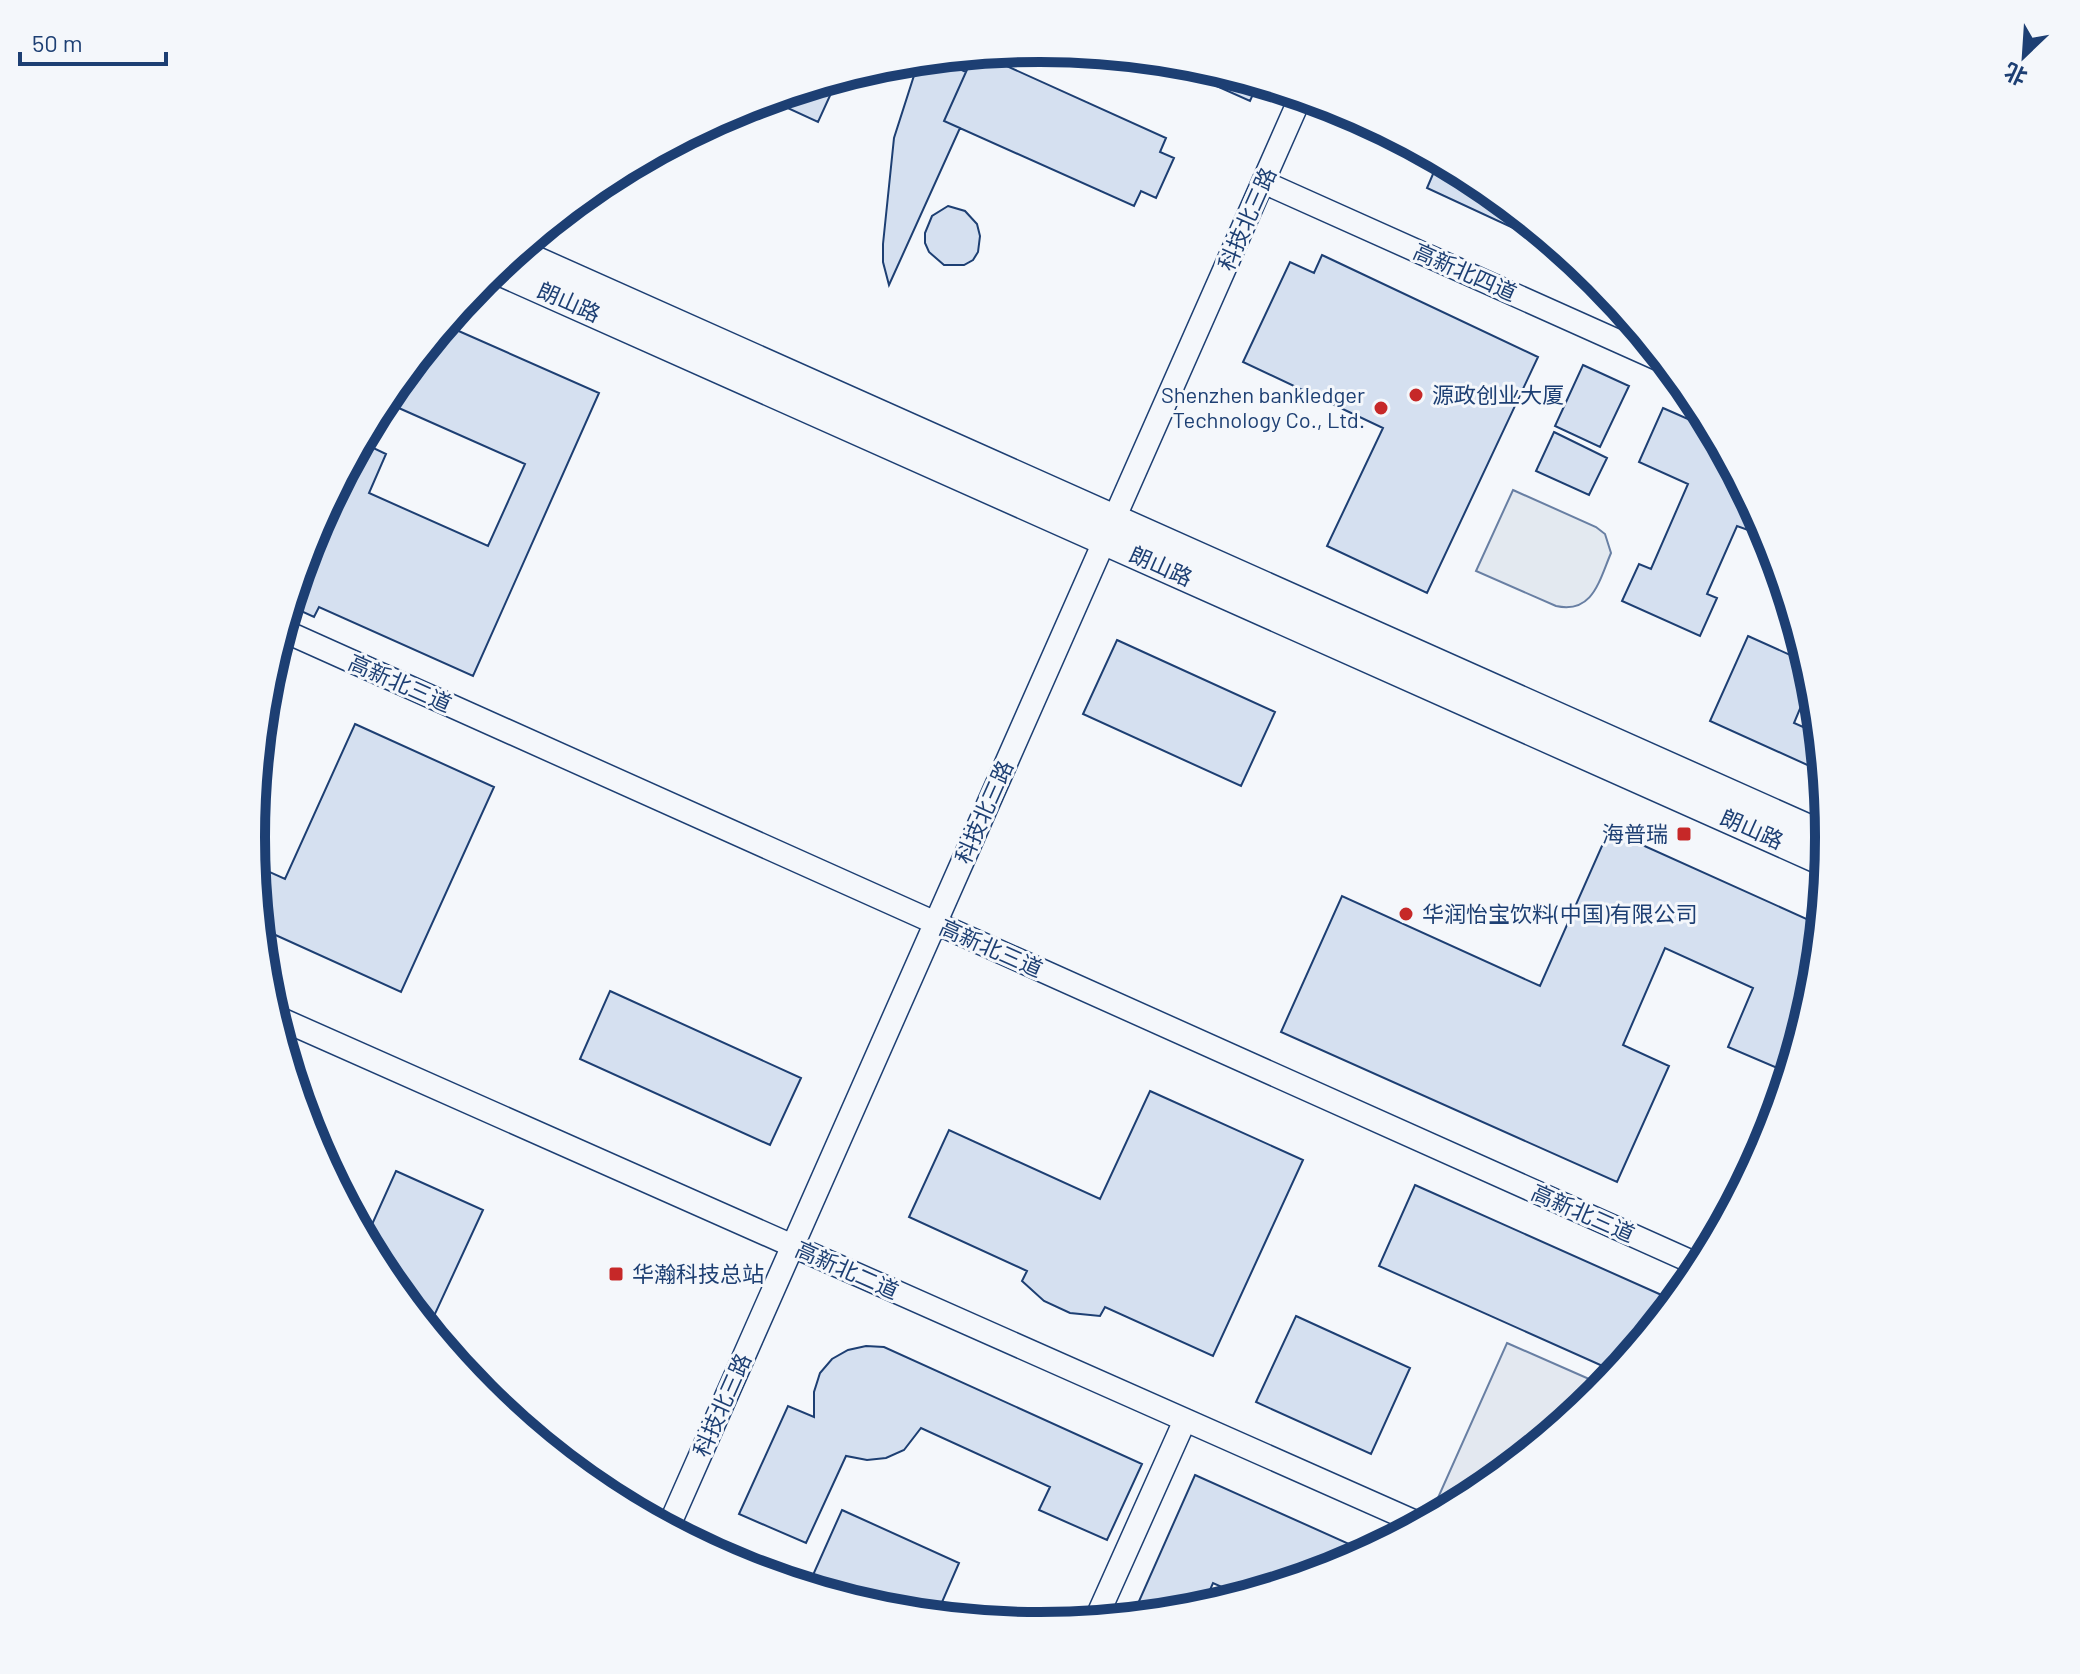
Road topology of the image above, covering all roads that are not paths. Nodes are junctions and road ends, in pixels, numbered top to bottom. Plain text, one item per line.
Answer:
1 (1297, 106) edge
2 (1263, 182) junction
3 (526, 257) edge
4 (508, 274) edge
5 (1645, 353) edge
6 (1109, 530) junction
7 (292, 634) edge
8 (1815, 832) edge
9 (1814, 857) edge
10 (935, 923) junction
11 (287, 1022) edge
12 (792, 1246) junction
13 (1689, 1260) edge
14 (1185, 1420) junction
15 (672, 1519) edge
16 (1408, 1519) edge
17 (1100, 1609) edge

1 - 2 street, 科技北三路
2 - 5 street, 高新北四道
2 - 6 street, 科技北三路
3 - 6 main road, 朗山路
4 - 6 main road, 朗山路
6 - 8 main road, 朗山路
6 - 9 main road, 朗山路
6 - 10 street, 科技北三路
7 - 10 street, 高新北三道
10 - 12 street, 科技北三路
10 - 13 street, 高新北三道
11 - 12 street, 高新北二道
12 - 14 street, 高新北二道
12 - 15 street, 科技北三路
14 - 16 street, 高新北二道
14 - 17 street

